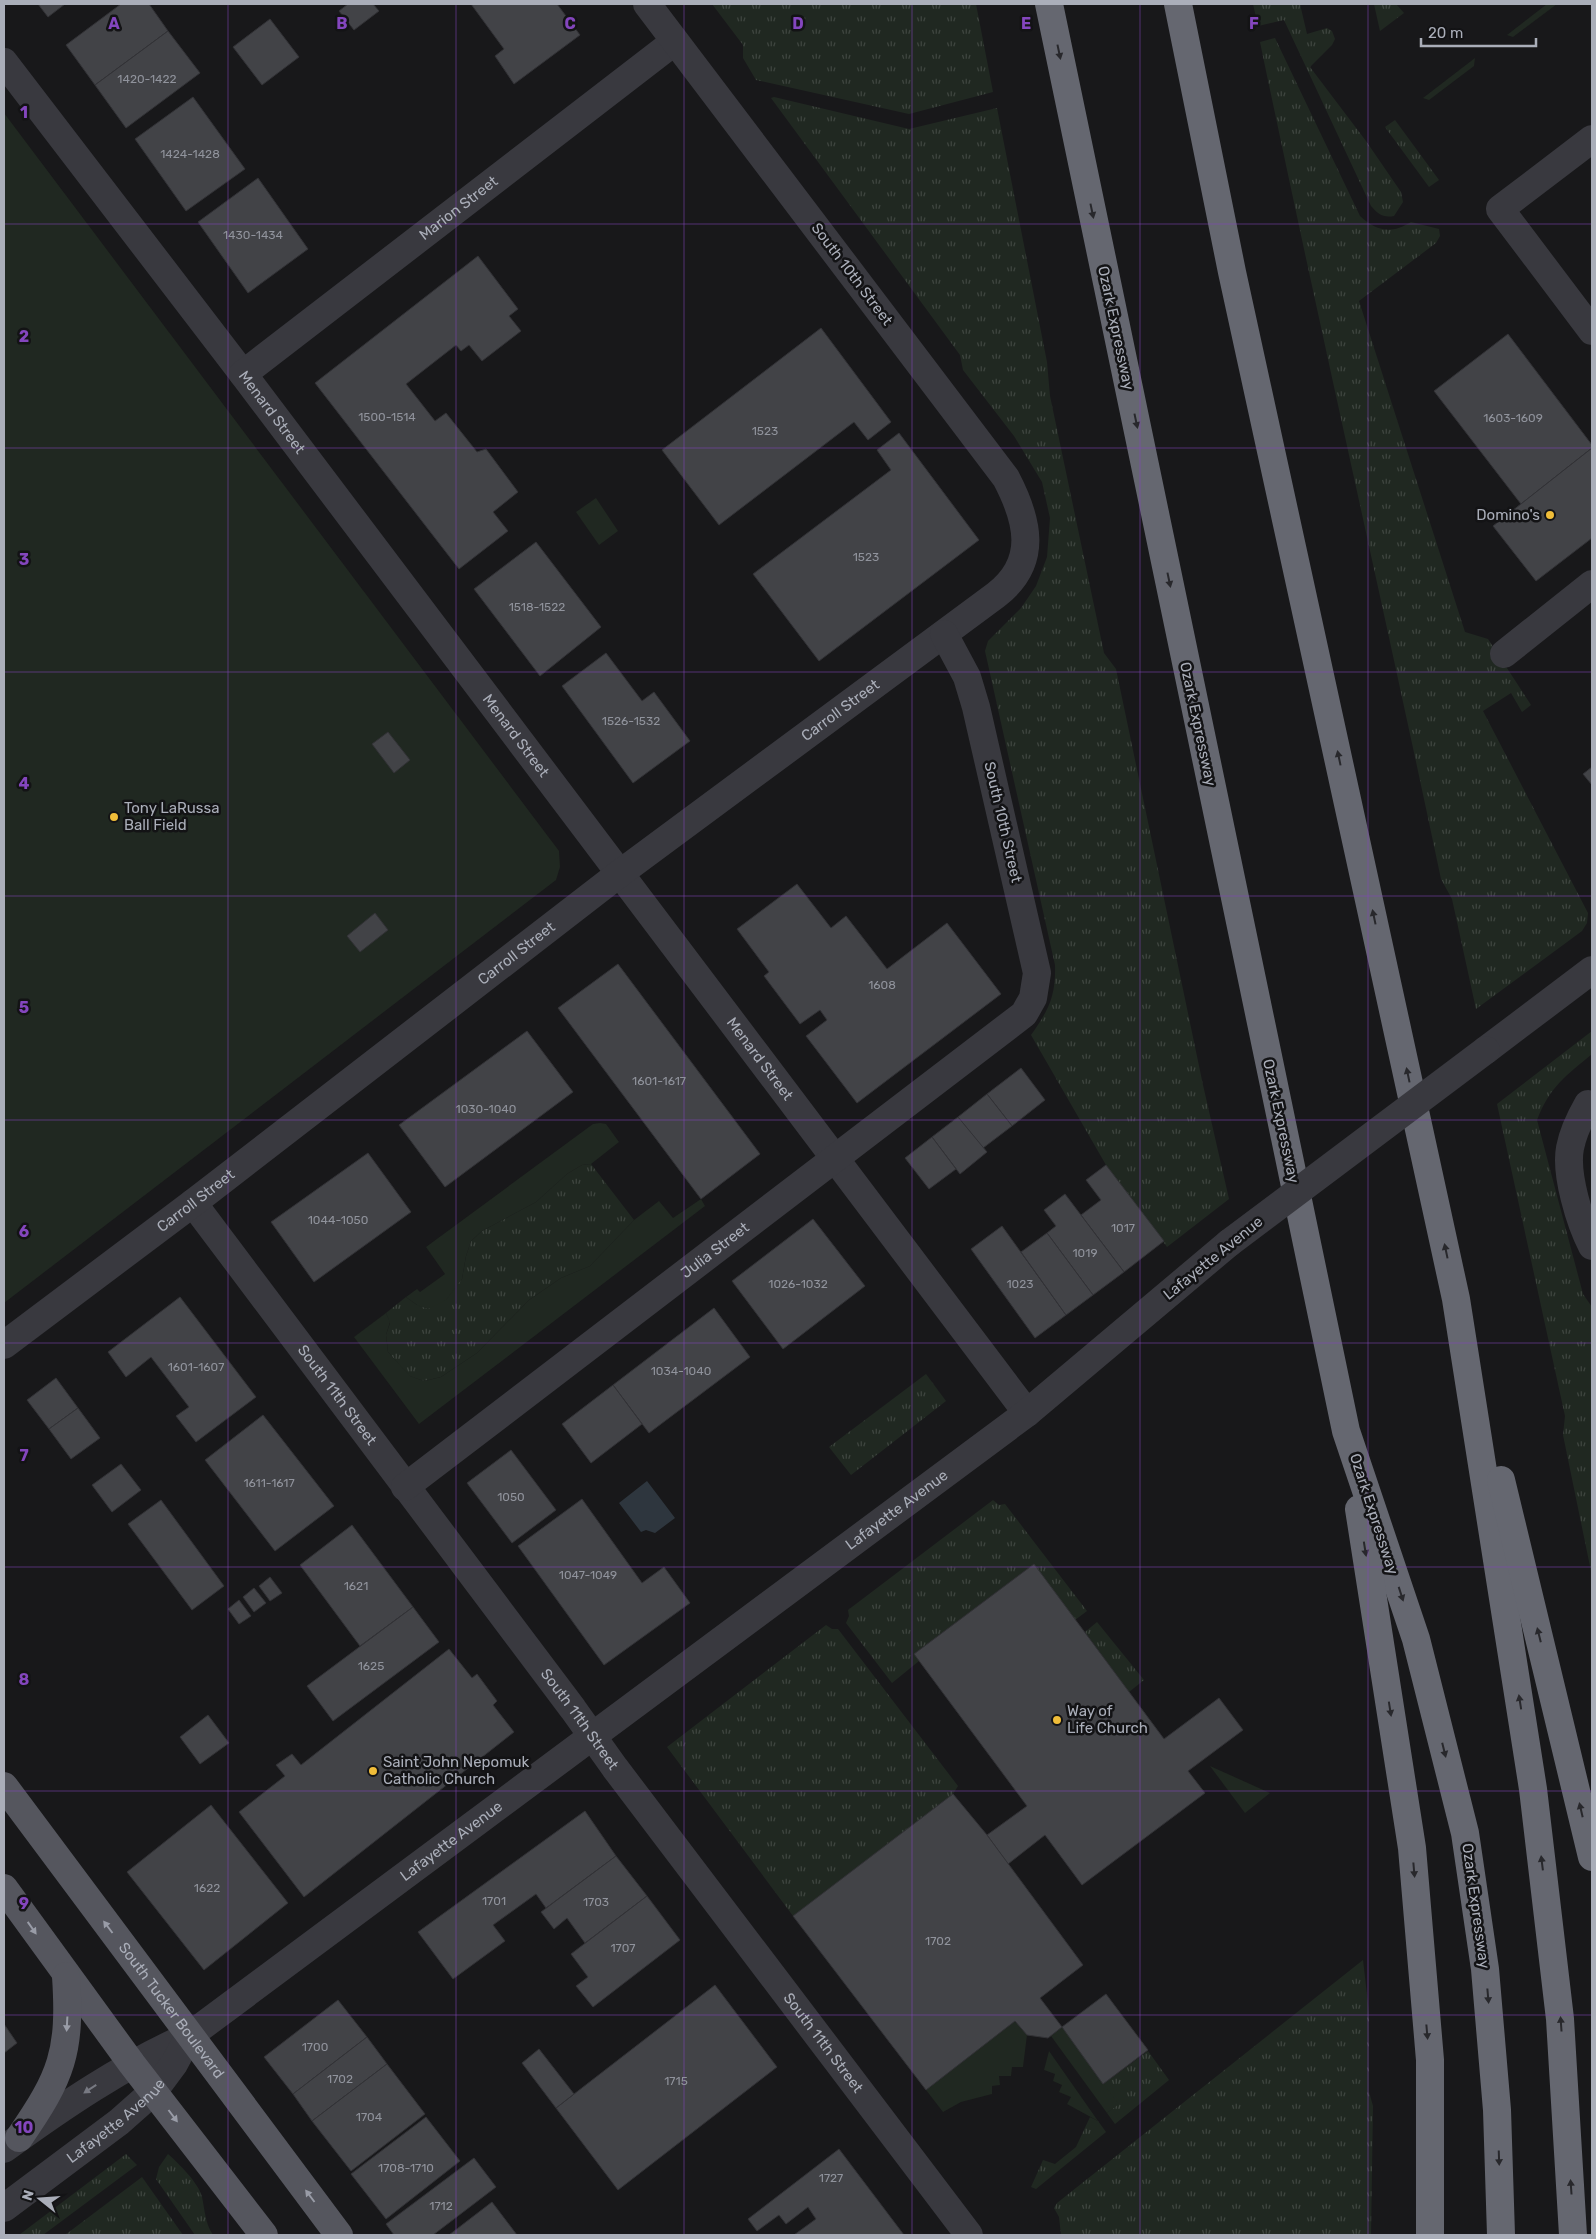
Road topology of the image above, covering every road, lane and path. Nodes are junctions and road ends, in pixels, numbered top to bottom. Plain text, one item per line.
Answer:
1 (647, 4) edge
2 (1049, 4) edge
3 (1178, 4) edge
4 (674, 42) junction
5 (4, 62) edge
6 (1592, 139) edge
7 (1592, 331) edge
8 (243, 374) junction
9 (1024, 558) joint
10 (1592, 584) edge
11 (944, 634) junction
12 (1504, 654) dead end
13 (619, 874) junction
14 (1592, 970) edge
15 (1024, 1014) joint
16 (1588, 1104) dead end
17 (834, 1158) junction
18 (193, 1203) junction
19 (1592, 1246) edge
20 (1456, 1299) junction
21 (4, 1345) edge
22 (1027, 1412) junction
23 (1346, 1431) junction
24 (406, 1487) junction
25 (593, 1737) junction
26 (4, 1786) edge
27 (1592, 1857) edge
28 (4, 1888) edge
29 (66, 1976) junction
30 (189, 2036) junction
31 (132, 2064) junction
32 (154, 2091) junction
33 (11, 2143) edge
34 (4, 2208) edge
35 (264, 2235) edge
36 (339, 2235) edge
37 (969, 2235) edge
38 (1430, 2235) edge
39 (1501, 2235) edge
40 (1573, 2235) edge

1 - 4 street, South 10th Street
2 -> 23 highway, Ozark Expressway
20 -> 3 highway
4 - 8 street, Marion Street
4 - 9 street, South 10th Street
5 - 8 street, Menard Street
6 - 7 street
8 - 13 street, Menard Street
9 - 11 street, Carroll Street
10 - 12 street
11 - 13 street, Carroll Street
11 - 15 street, South 10th Street
13 - 17 street, Menard Street
13 - 18 street, Carroll Street
14 - 22 street, Lafayette Avenue, bridge
15 - 17 street, Julia Street
16 - 19 street
17 - 22 street, Menard Street
17 - 24 street, Julia Street
18 - 21 street, Carroll Street
18 - 24 street, South 11th Street
27 -> 20 highway
40 -> 20 highway
22 - 25 street, Lafayette Avenue
23 -> 38 highway
23 -> 39 highway, Ozark Expressway
24 - 25 street, South 11th Street
25 - 30 street, Lafayette Avenue
25 - 37 street, South 11th Street
30 -> 26 main road, South Tucker Boulevard
28 -> 29 main road
29 - 31 main road
29 -> 33 main road
30 - 31 street, Lafayette Avenue
30 - 32 street, Lafayette Avenue
36 -> 30 main road, South Tucker Boulevard
31 - 32 main road
31 -> 33 street, Lafayette Avenue
32 - 34 street, Lafayette Avenue
32 -> 35 main road

